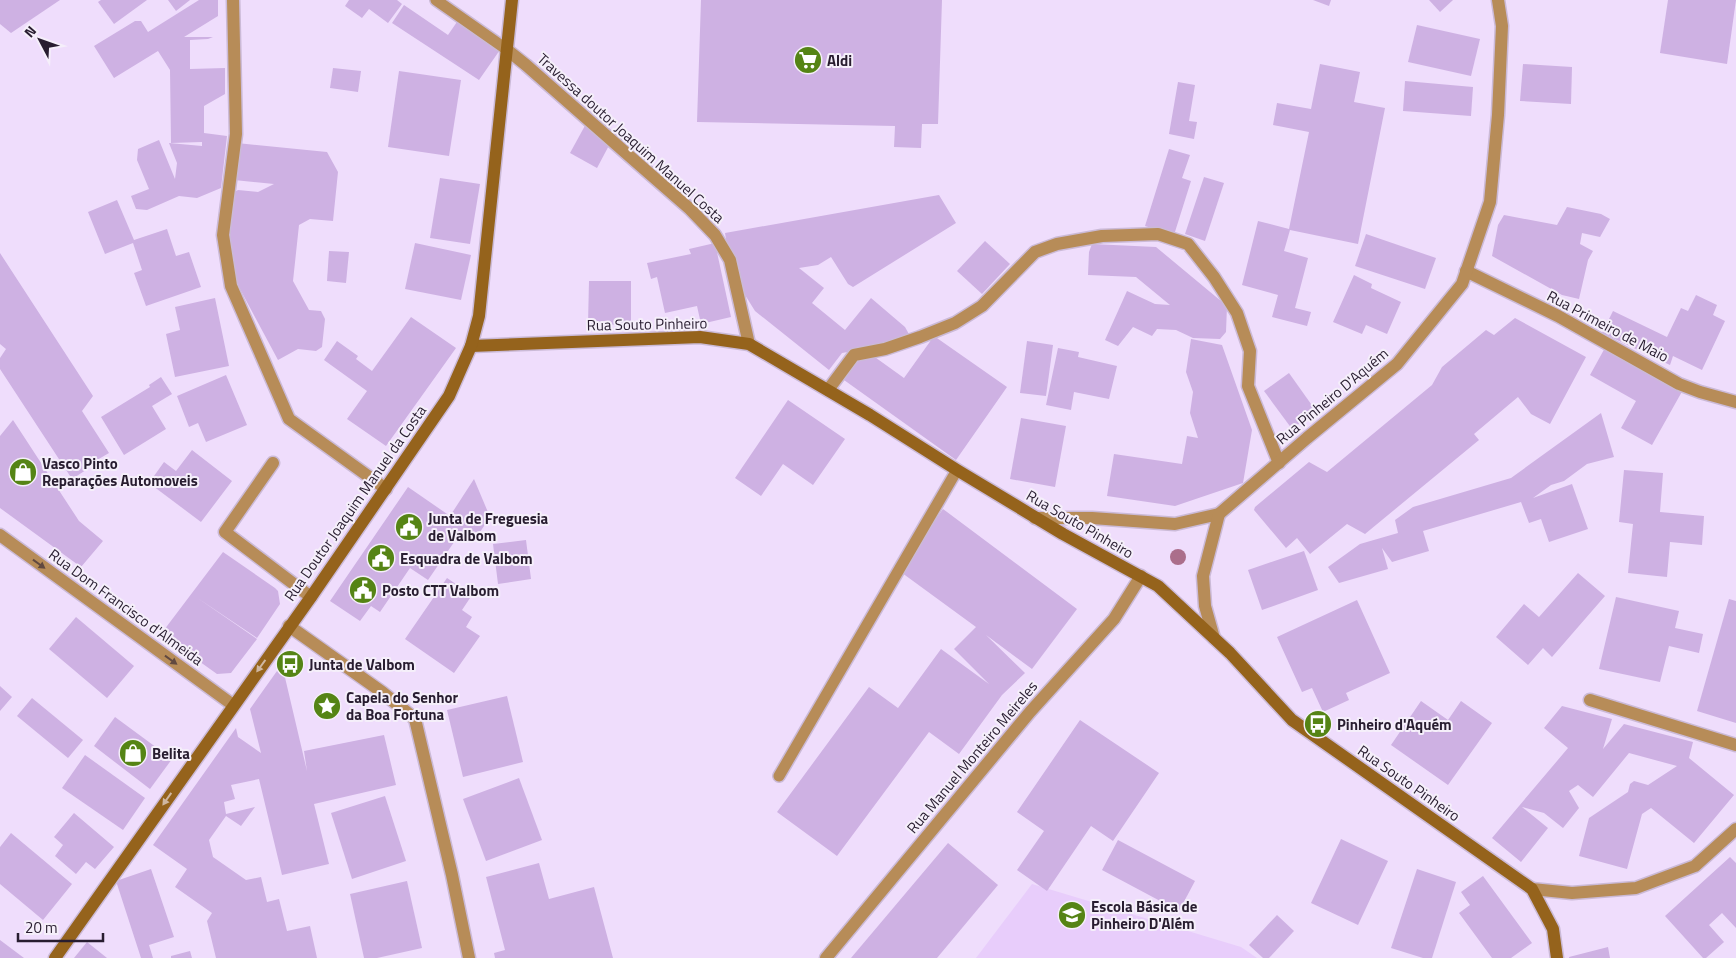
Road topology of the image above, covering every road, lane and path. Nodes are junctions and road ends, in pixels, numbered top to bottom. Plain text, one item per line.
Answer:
1 (232, 0) edge
2 (436, 0) edge
3 (512, 0) edge
4 (1498, 0) edge
5 (1505, 0) edge
6 (1502, 26) junction
7 (506, 50) junction
8 (1466, 271) junction
9 (749, 344) junction
10 (471, 346) junction
11 (828, 390) junction
12 (1736, 402) edge
13 (273, 463) dead end
14 (1279, 463) junction
15 (957, 470) junction
16 (386, 489) junction
17 (1218, 514) junction
18 (1035, 518) junction
19 (0, 535) edge
20 (1141, 576) junction
21 (311, 596) junction
22 (289, 626) junction
23 (1214, 638) junction
24 (1590, 700) dead end
25 (233, 705) junction
26 (1736, 744) edge
27 (779, 776) dead end
28 (1736, 829) edge
29 (1532, 889) junction
30 (55, 958) edge
31 (469, 958) edge
32 (826, 958) edge
33 (1557, 958) edge

1 - 16 street
2 - 7 lane
3 - 7 street, Rua Doutor Joaquim Manuel da Costa
4 - 6 street, Rua Pinheiro D'Aquém
5 - 6 lane
6 - 8 street, Rua Pinheiro D'Aquém
7 - 9 street, Travessa doutor Joaquim Manuel Costa
7 - 10 street, Rua Doutor Joaquim Manuel da Costa
8 - 12 street, Rua Primeiro de Maio
8 - 14 street, Rua Pinheiro D'Aquém
9 - 10 street, Rua Souto Pinheiro
9 - 11 street, Rua Souto Pinheiro
10 - 16 street, Rua Doutor Joaquim Manuel da Costa
11 - 14 street
11 - 15 street, Rua Souto Pinheiro
13 - 21 street
14 - 17 street, Rua Pinheiro D'Aquém
15 - 18 street, Rua Souto Pinheiro
15 - 27 lane
16 - 21 street, Rua Doutor Joaquim Manuel da Costa
17 - 18 street, Rua Pinheiro D'Aquém
17 - 23 street
18 - 20 street, Rua Souto Pinheiro
19 -> 25 street, Rua Dom Francisco d'Almeida
20 - 23 street, Rua Souto Pinheiro
20 - 32 street, Rua Manuel Monteiro Meireles
21 - 22 street, Rua Doutor Joaquim Manuel da Costa
22 -> 25 street, Rua Doutor Joaquim Manuel da Costa
22 - 31 street
23 - 29 street, Rua Souto Pinheiro
24 - 26 street
25 -> 30 street, Rua Doutor Joaquim Manuel da Costa
28 - 29 street
29 - 33 street, Rua Souto Pinheiro

